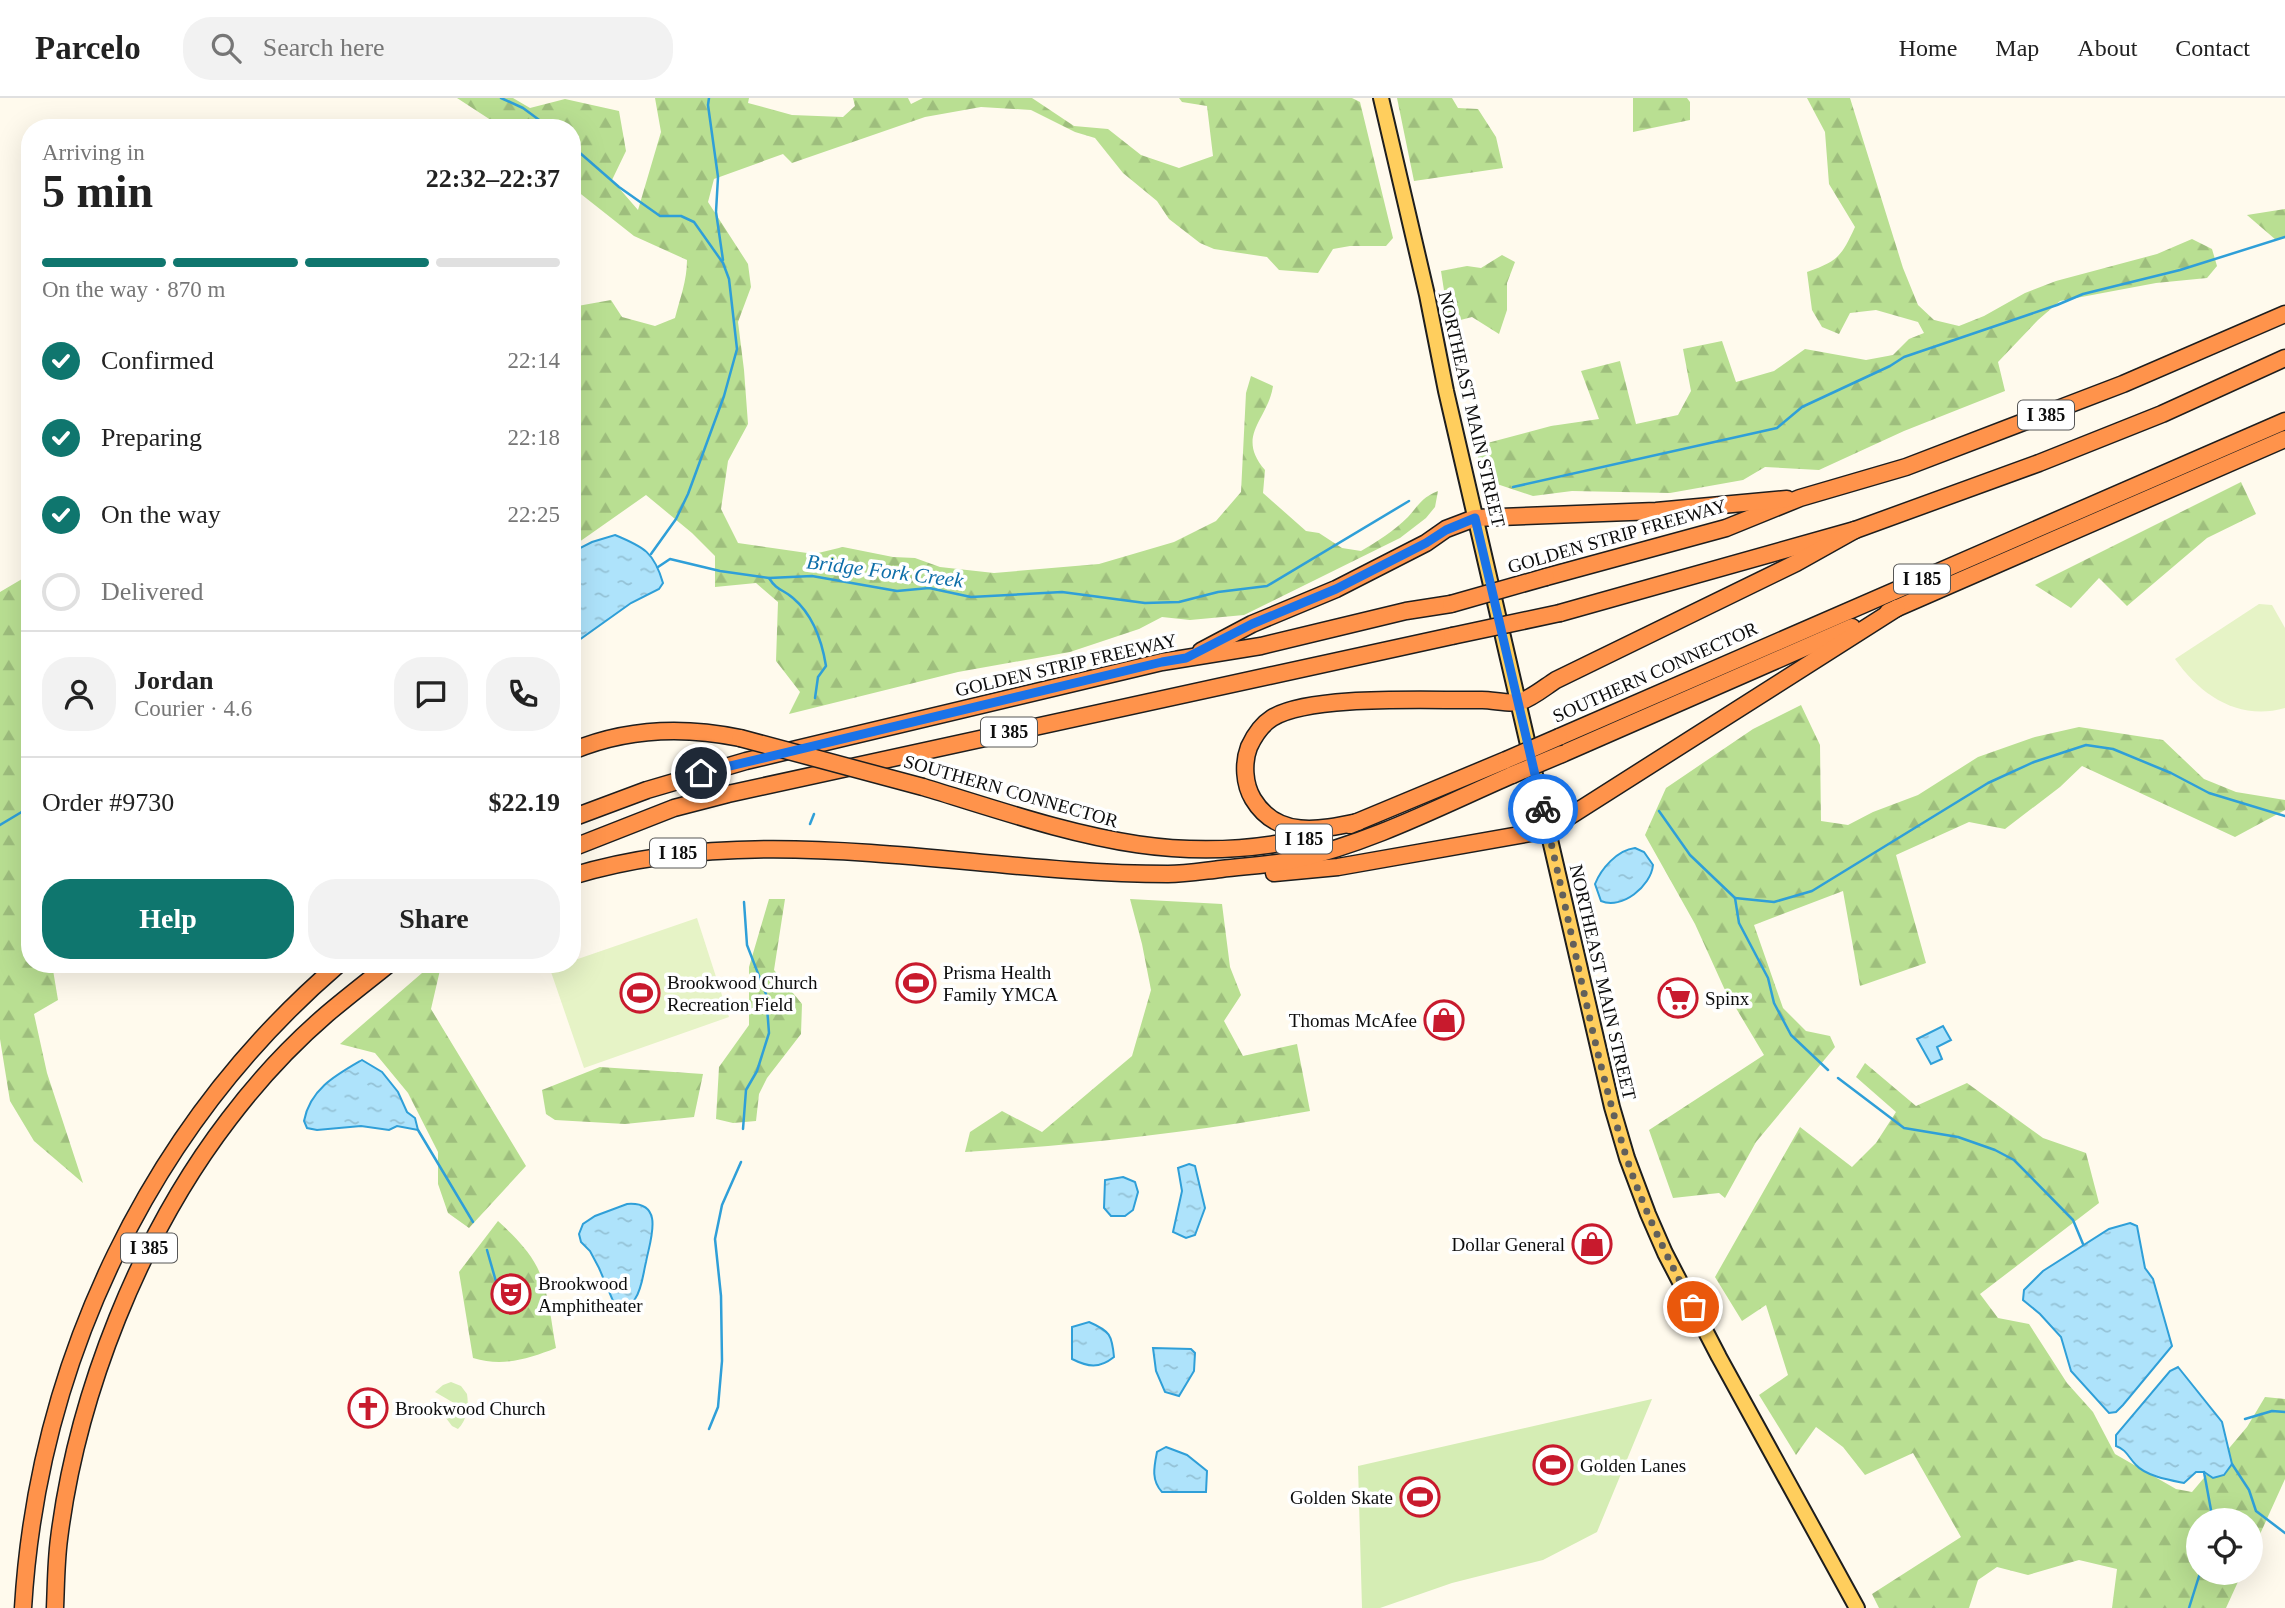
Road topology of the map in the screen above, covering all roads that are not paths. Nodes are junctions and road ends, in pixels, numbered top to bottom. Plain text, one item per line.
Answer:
1 (1381, 98) edge
2 (2285, 314) edge
3 (2285, 358) edge
4 (2285, 421) edge
5 (2285, 439) edge
6 (1800, 499) junction
7 (1475, 518) junction
8 (1855, 530) junction
9 (1897, 608) junction
10 (1186, 658) junction
11 (1519, 702) junction
12 (581, 748) edge
13 (1509, 768) junction
14 (581, 815) edge
15 (1358, 822) junction
16 (1548, 830) junction
17 (581, 844) edge
18 (581, 873) edge
19 (1170, 874) junction
20 (315, 973) edge
21 (330, 973) edge
22 (378, 973) edge
23 (232, 1073) junction
24 (23, 1608) edge
25 (55, 1608) edge
26 (1857, 1608) edge

1 - 7 main road, NORTHEAST MAIN STREET
2 - 6 highway, GOLDEN STRIP FREEWAY / I 385
3 - 8 highway, I 385
4 - 13 highway, SOUTHERN CONNECTOR / I 185, bridge
5 - 9 highway, SOUTHERN CONNECTOR / I 185
6 - 7 highway
6 - 10 highway, GOLDEN STRIP FREEWAY / I 385, bridge
7 - 10 highway
7 - 11 main road, NORTHEAST MAIN STREET
8 - 11 highway
8 - 17 highway, I 385, bridge
9 - 13 highway, SOUTHERN CONNECTOR / I 185, bridge
9 - 16 highway
10 - 14 highway, GOLDEN STRIP FREEWAY / I 385
11 - 15 highway
11 - 16 main road, NORTHEAST MAIN STREET
12 - 15 highway, SOUTHERN CONNECTOR / I 185, bridge
13 - 15 highway, SOUTHERN CONNECTOR / I 185
13 - 19 highway, SOUTHERN CONNECTOR / I 185
16 - 19 highway
16 - 26 main road, NORTHEAST MAIN STREET
18 - 19 highway, SOUTHERN CONNECTOR / I 185
20 - 23 highway
21 - 23 highway, I 385
22 - 25 highway, I 385
23 - 24 highway, I 385

